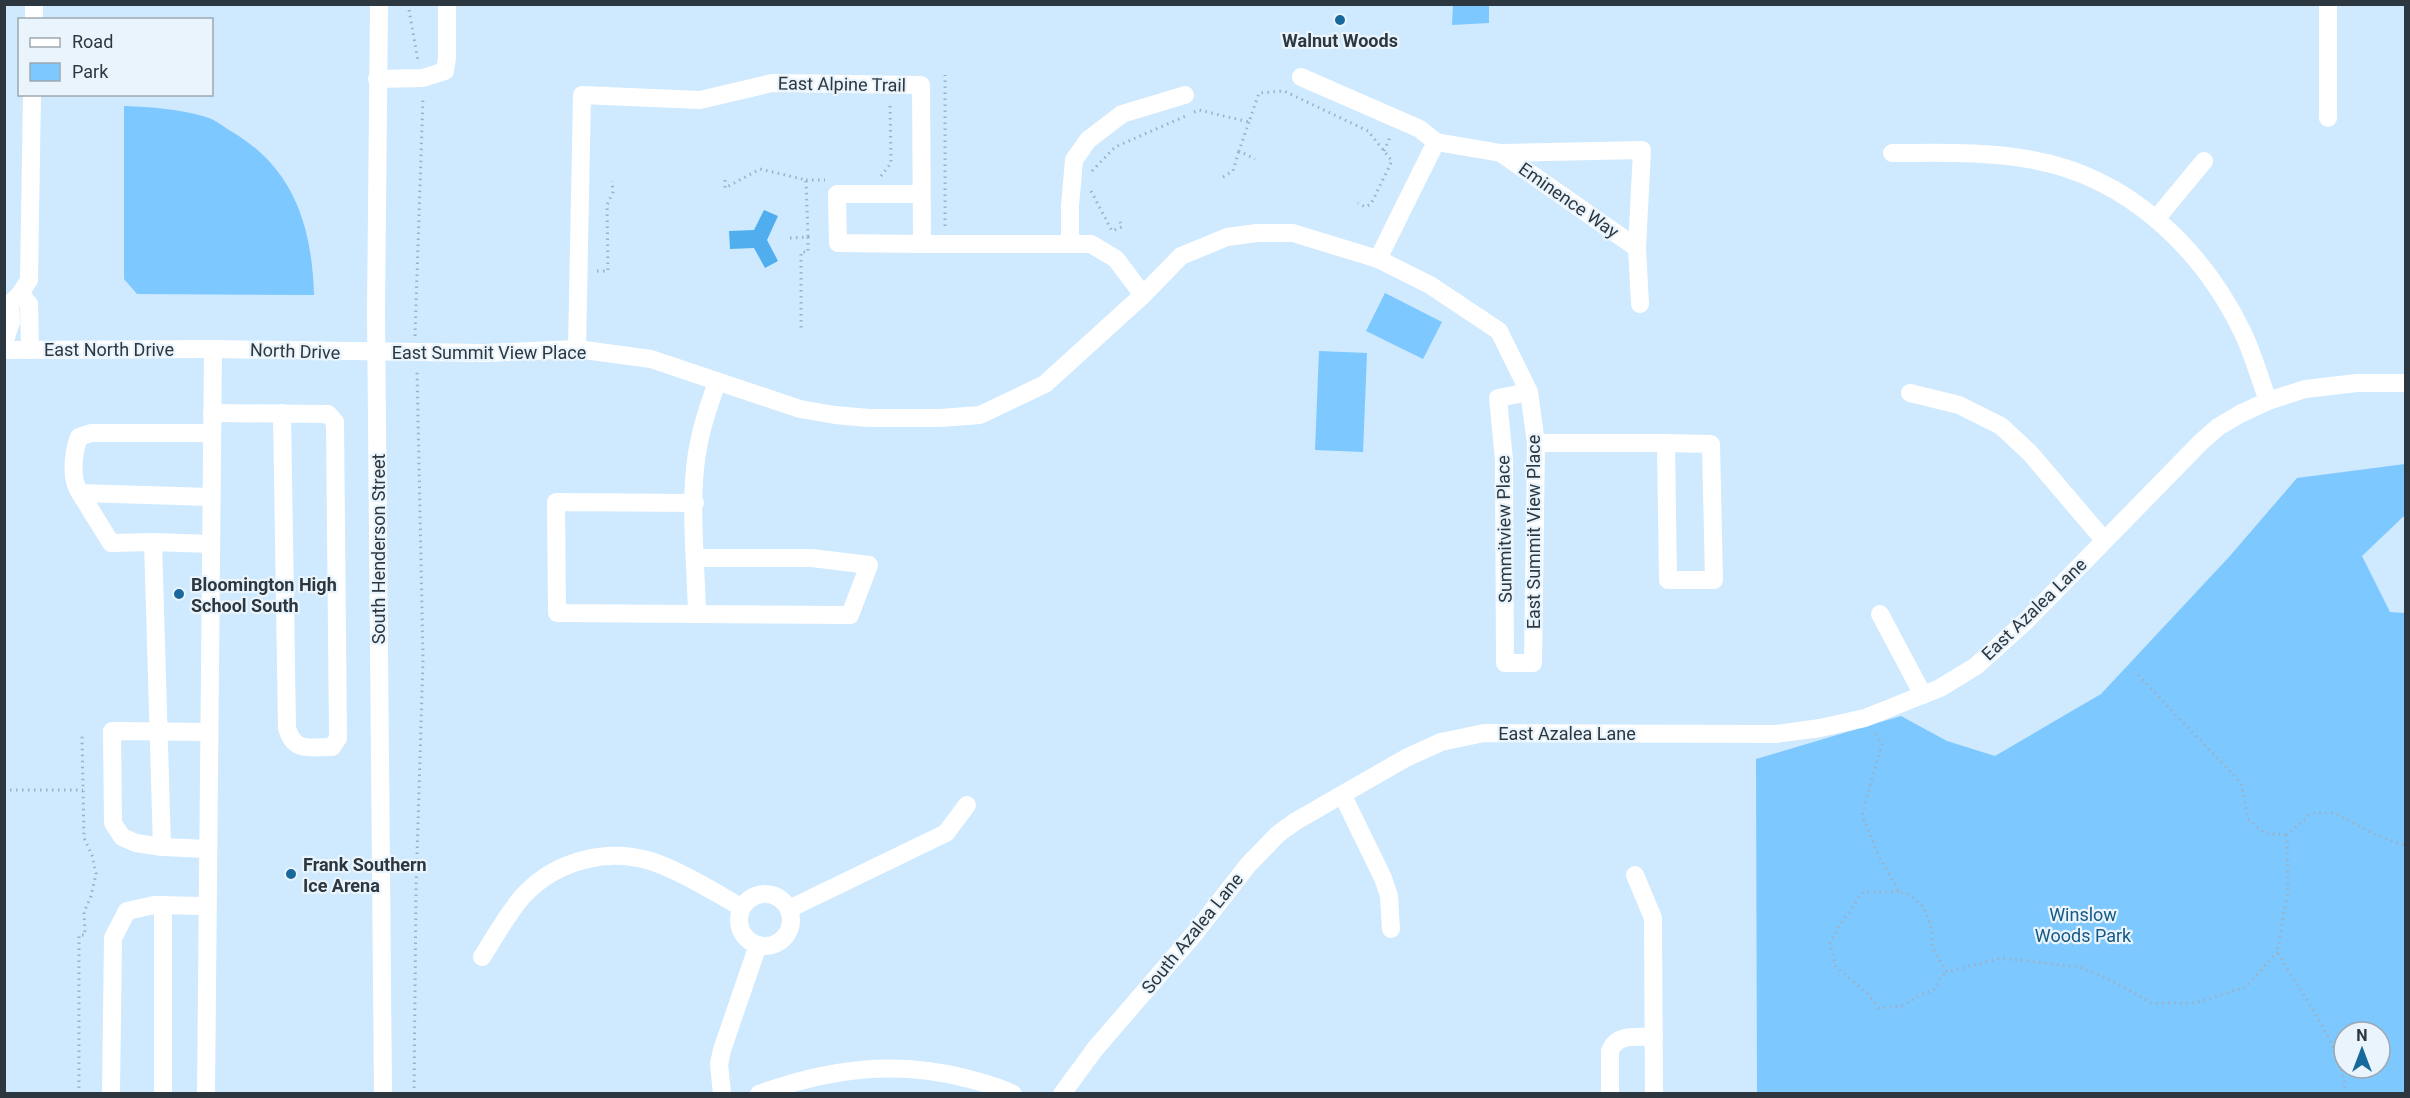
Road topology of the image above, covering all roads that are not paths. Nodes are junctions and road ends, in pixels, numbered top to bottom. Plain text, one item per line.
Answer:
1 (379, 4) edge
2 (447, 4) edge
3 (2328, 4) edge
4 (1301, 77) dead end
5 (377, 78) junction
6 (1185, 95) dead end
7 (33, 96) edge
8 (2328, 118) dead end
9 (1436, 142) junction
10 (1501, 153) junction
11 (1892, 153) dead end
12 (2204, 160) dead end
13 (920, 194) junction
14 (2156, 219) junction
15 (922, 244) junction
16 (1070, 244) junction
17 (1637, 248) junction
18 (1378, 259) junction
19 (12, 294) edge
20 (1143, 295) junction
21 (1640, 304) dead end
22 (4, 343) edge
23 (213, 349) junction
24 (577, 349) junction
25 (4, 350) edge
26 (30, 350) junction
27 (377, 352) junction
28 (717, 382) junction
29 (2406, 383) edge
30 (1528, 392) junction
31 (1910, 393) dead end
32 (2268, 401) junction
33 (212, 413) junction
34 (282, 413) junction
35 (212, 433) junction
36 (1536, 443) junction
37 (1666, 443) junction
38 (80, 493) junction
39 (211, 497) junction
40 (695, 503) junction
41 (2104, 540) junction
42 (153, 542) junction
43 (211, 544) junction
44 (695, 558) junction
45 (697, 614) junction
46 (1880, 614) dead end
47 (1533, 663) joint
48 (1923, 694) junction
49 (158, 731) junction
50 (209, 732) junction
51 (1343, 795) junction
52 (967, 805) dead end
53 (162, 847) junction
54 (208, 849) junction
55 (1635, 875) dead end
56 (164, 905) junction
57 (207, 906) junction
58 (741, 906) junction
59 (789, 909) junction
60 (1391, 929) dead end
61 (758, 945) junction
62 (482, 957) dead end
63 (1654, 1037) junction
64 (111, 1094) edge
65 (163, 1094) edge
66 (206, 1094) edge
67 (383, 1094) edge
68 (722, 1094) edge
69 (759, 1094) edge
70 (1013, 1094) edge
71 (1062, 1094) edge
72 (1610, 1094) edge
73 (1654, 1094) edge

1 - 5 street, South Henderson Street
2 - 5 street
3 - 8 street
4 - 9 street, Eminence Way
5 - 27 street, South Henderson Street
6 - 16 street
7 - 19 street
9 - 10 street, Eminence Way
9 - 18 street
10 - 17 street, Eminence Way
10 - 17 street, Eminence Way
11 - 14 street
12 - 14 street
13 - 15 street, East Alpine Trail
13 - 15 street
13 - 24 street, East Alpine Trail
14 - 32 street
15 - 16 street
16 - 20 street
17 - 21 street, Eminence Way
18 - 20 street, East Summit View Place
18 - 30 street, East Summit View Place
19 - 22 street
19 - 26 street
20 - 28 street, East Summit View Place
23 - 26 street, East North Drive
23 - 27 street, North Drive
23 - 33 street
24 - 27 street, East Summit View Place
24 - 28 street, East Summit View Place
25 - 26 street, East North Drive
27 - 67 street, South Henderson Street
28 - 40 street
29 - 32 street, East Azalea Lane
30 - 36 street, East Summit View Place
30 - 47 street, Summitview Place
31 - 41 street
32 - 41 street, East Azalea Lane
33 - 34 street
33 - 35 street
34 - 34 street
35 - 38 street
35 - 39 street
36 - 37 street
36 - 47 street, East Summit View Place
37 - 37 street
38 - 39 street
38 - 42 street
39 - 43 street
40 - 44 street
40 - 45 street
41 - 48 street, East Azalea Lane
42 - 43 street
42 - 49 street
43 - 50 street
44 - 45 street
44 - 45 street
46 - 48 street
48 - 51 street, East Azalea Lane
49 - 50 street
49 - 53 street
49 - 53 street
50 - 54 street
51 - 60 street
51 - 71 street, South Azalea Lane
52 - 59 street
53 - 54 street
54 - 57 street
55 - 63 street
56 - 57 street
56 - 64 street
56 - 65 street
57 - 66 street
58 - 59 street
58 - 61 street
58 - 62 street
59 - 61 street
61 - 68 street
63 - 72 street
63 - 73 street
69 - 70 street

